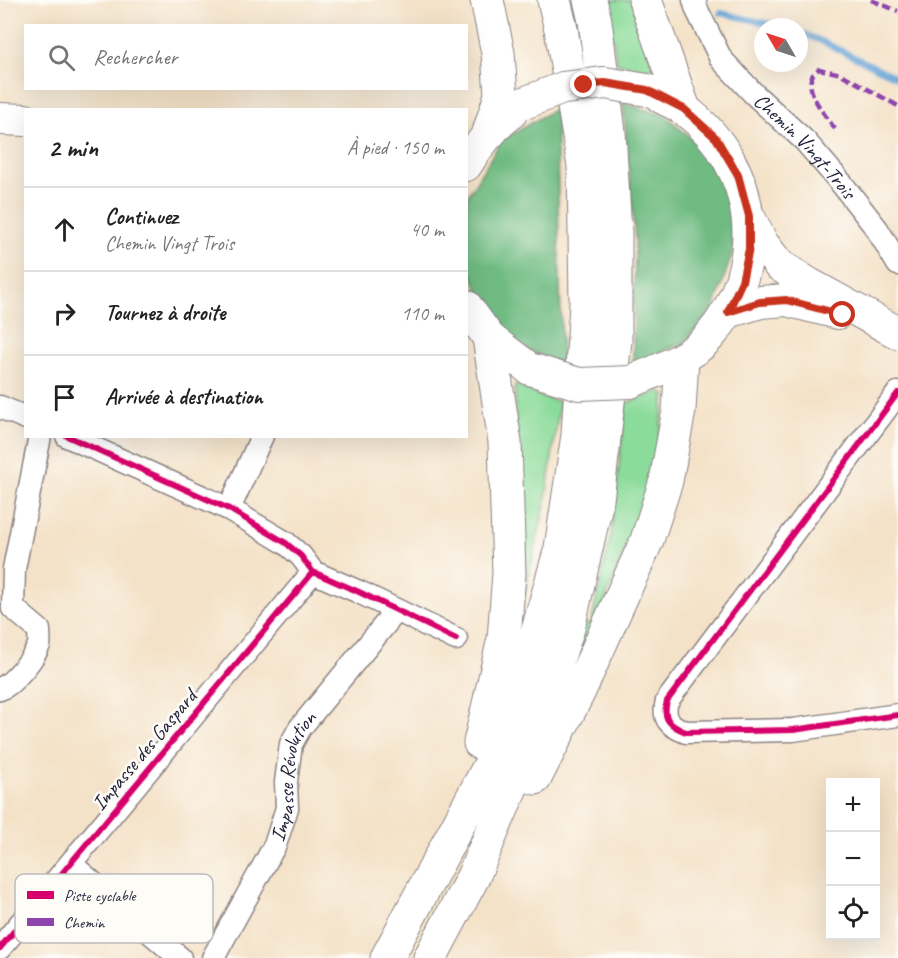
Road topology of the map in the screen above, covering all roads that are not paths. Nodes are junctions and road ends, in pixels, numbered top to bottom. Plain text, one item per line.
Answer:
1 (486, 0) edge
2 (554, 0) edge
3 (590, 0) edge
4 (645, 0) edge
5 (693, 0) edge
6 (684, 109) junction
7 (0, 118) edge
8 (24, 120) edge
9 (475, 148) edge
10 (749, 216) junction
11 (898, 264) edge
12 (468, 309) edge
13 (728, 312) junction
14 (891, 330) edge
15 (489, 338) junction
16 (682, 359) junction
17 (898, 393) edge
18 (0, 407) edge
19 (24, 417) edge
20 (39, 438) edge
21 (71, 438) edge
22 (261, 438) edge
23 (229, 509) junction
24 (7, 566) edge
25 (313, 572) junction
26 (7, 610) edge
27 (396, 611) junction
28 (456, 639) dead end
29 (0, 689) edge
30 (898, 715) edge
31 (71, 864) junction
32 (63, 874) edge
33 (83, 874) edge
34 (429, 877) junction
35 (15, 930) edge
36 (163, 943) edge
37 (0, 948) edge
38 (180, 958) edge
39 (213, 958) edge
40 (387, 958) edge
41 (430, 958) edge
42 (436, 958) edge

1 - 9 highway
2 - 34 highway
3 - 41 highway
4 - 6 highway
5 - 11 street, Chemin Vingt-Trois
6 - 9 main road, bridge
6 - 10 main road
7 - 8 main road
10 - 13 main road
10 - 14 main road
12 - 15 main road
13 - 14 main road
13 - 16 main road
15 - 16 main road, bridge
15 - 34 highway
16 - 42 highway
17 - 30 street
18 - 19 street
20 - 24 street
21 - 23 street
22 - 23 street
23 - 25 street
24 - 26 street
25 - 27 street
25 - 31 street, Impasse des Gaspard
26 - 29 street
27 - 28 street
27 - 39 street, Impasse Révolution
31 - 32 street, Impasse des Gaspard
31 - 33 street
34 - 40 highway
35 - 37 street, Impasse des Gaspard
36 - 38 street

